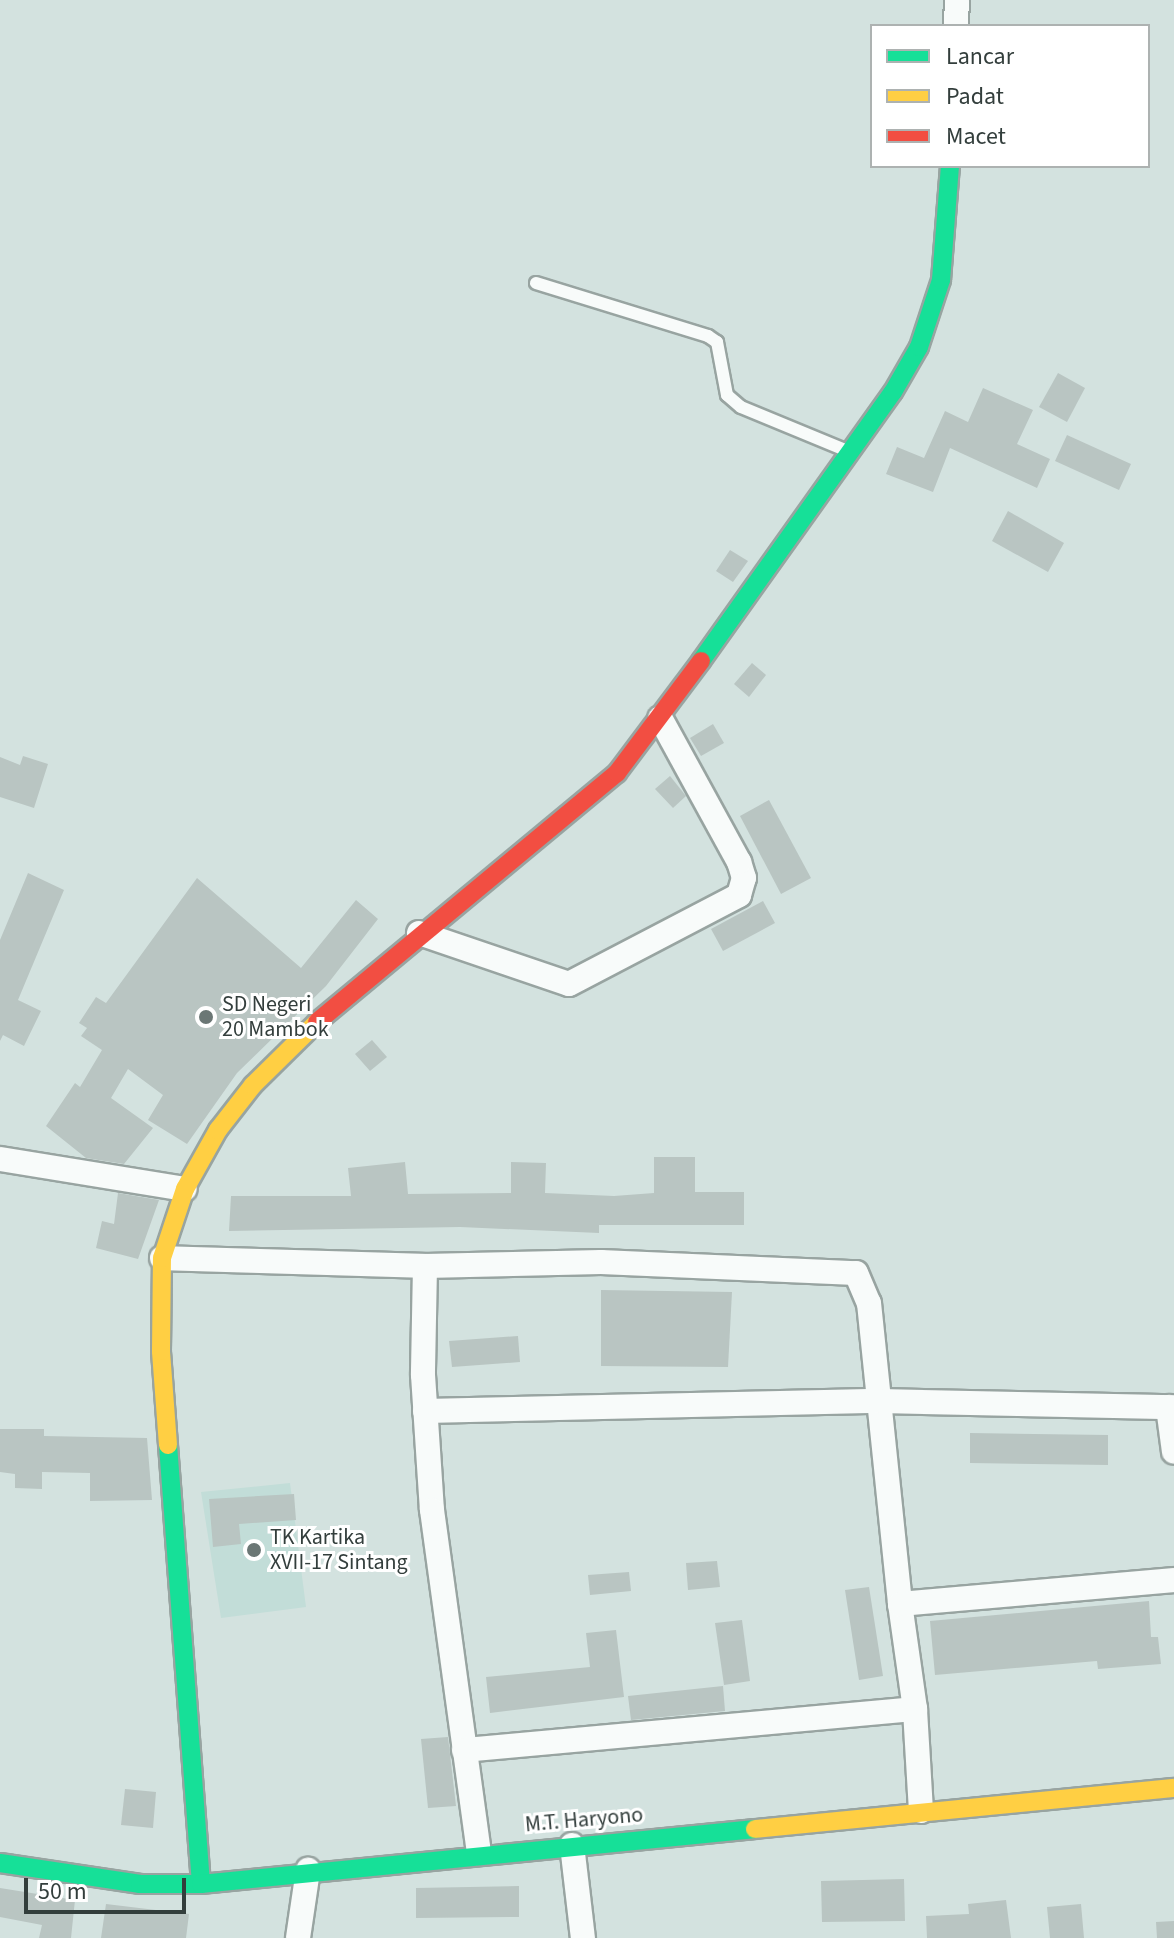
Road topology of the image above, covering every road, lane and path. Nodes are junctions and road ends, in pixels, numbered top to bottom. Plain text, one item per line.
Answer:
1 (957, 0) edge
2 (956, 24) edge
3 (950, 168) edge
4 (536, 283) dead end
5 (851, 452) junction
6 (660, 718) junction
7 (419, 933) junction
8 (0, 1159) edge
9 (185, 1189) junction
10 (162, 1258) junction
11 (425, 1266) junction
12 (880, 1401) junction
13 (1171, 1407) edge
14 (425, 1411) junction
15 (1174, 1452) edge
16 (1174, 1580) edge
17 (900, 1604) junction
18 (915, 1709) junction
19 (464, 1750) junction
20 (1174, 1788) edge
21 (921, 1811) junction
22 (572, 1845) junction
23 (479, 1853) junction
24 (0, 1863) edge
25 (308, 1870) junction
26 (201, 1884) junction
27 (298, 1938) edge
28 (583, 1938) edge

1 - 2 street
3 - 5 main road
4 - 5 lane
5 - 6 main road
6 - 7 main road
6 - 7 street
7 - 9 main road
8 - 9 street
9 - 10 main road
10 - 11 street
10 - 26 main road
11 - 12 street
11 - 14 street
12 - 13 street
12 - 14 street
12 - 17 street
13 - 15 street
14 - 19 street
16 - 17 street
17 - 18 street
18 - 19 street
18 - 21 street
19 - 23 street
20 - 21 main road, M.T. Haryono
21 - 22 main road, M.T. Haryono
22 - 23 main road, M.T. Haryono
22 - 28 street
23 - 25 main road, M.T. Haryono
24 - 26 main road, M.T. Haryono
25 - 26 main road, M.T. Haryono
25 - 27 street

